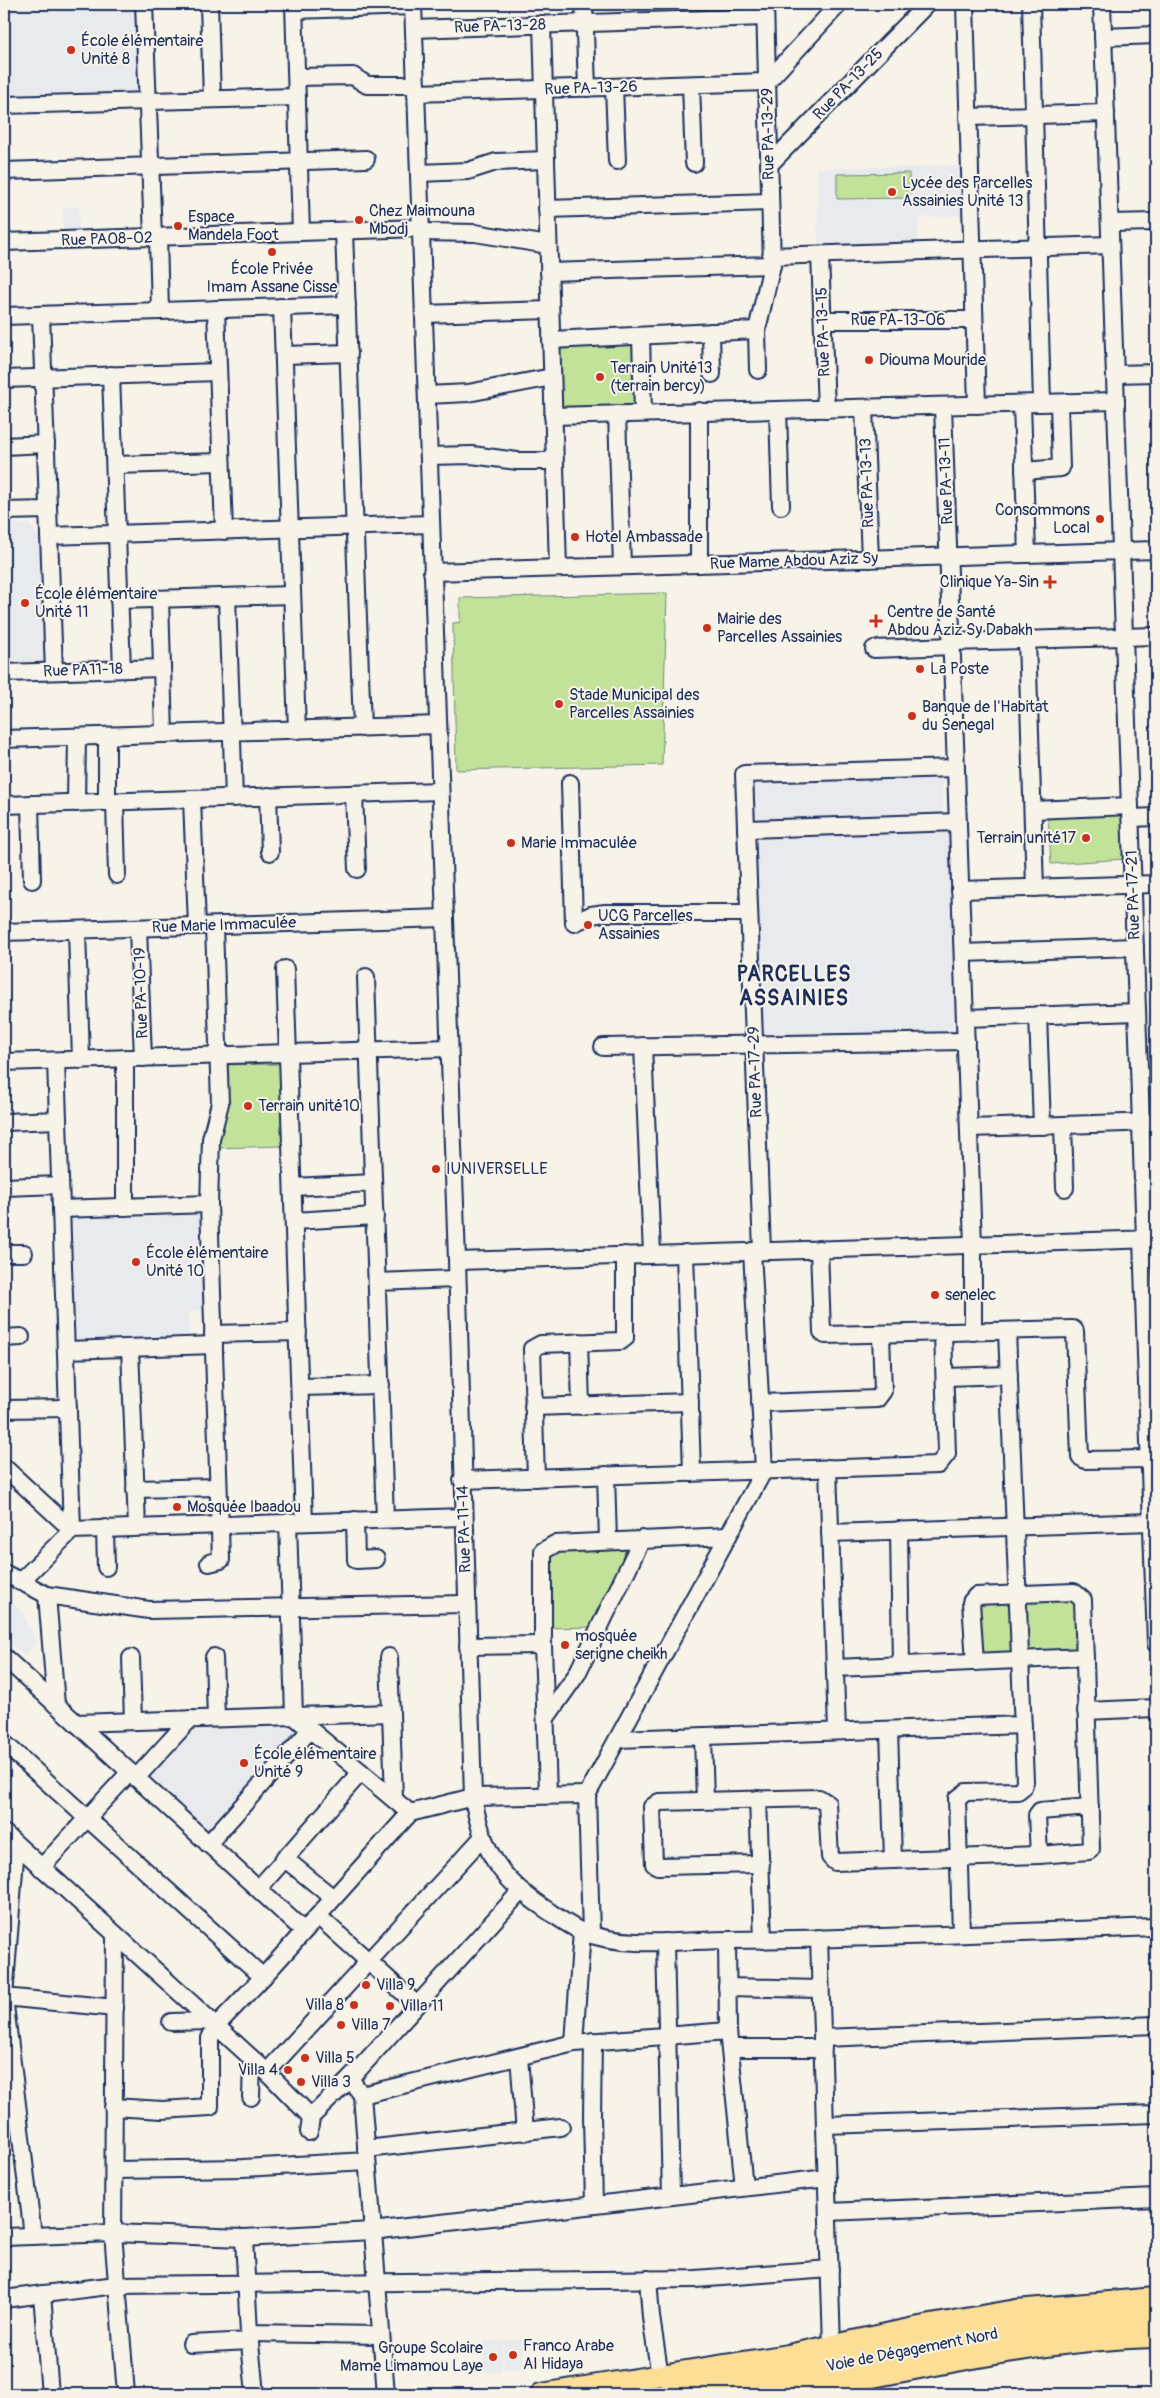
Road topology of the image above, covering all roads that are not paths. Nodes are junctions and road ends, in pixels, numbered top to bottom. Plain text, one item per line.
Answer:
1 (144, 4) edge
2 (209, 4) edge
3 (584, 4) edge
4 (839, 4) edge
5 (927, 4) edge
6 (965, 4) edge
7 (1031, 4) edge
8 (1102, 4) edge
9 (413, 5) edge
10 (295, 7) edge
11 (765, 10) edge
12 (585, 23) junction
13 (542, 24) junction
14 (414, 28) junction
15 (1156, 34) edge
16 (1103, 37) junction
17 (297, 78) junction
18 (767, 82) junction
19 (692, 85) junction
20 (614, 87) junction
21 (587, 88) junction
22 (416, 89) junction
23 (543, 90) junction
24 (297, 98) junction
25 (212, 99) junction
26 (148, 101) junction
27 (4, 105) edge
28 (1106, 113) junction
29 (1034, 115) junction
30 (968, 117) junction
31 (366, 159) dead end
32 (545, 160) junction
33 (617, 161) dead end
34 (299, 162) junction
35 (694, 163) dead end
36 (769, 165) junction
37 (150, 166) junction
38 (4, 171) edge
39 (419, 173) junction
40 (770, 202) junction
41 (547, 209) junction
42 (1156, 222) edge
43 (1110, 223) junction
44 (421, 230) junction
45 (344, 231) junction
46 (301, 232) junction
47 (155, 237) junction
48 (4, 242) edge
49 (548, 245) junction
50 (1110, 245) junction
51 (1038, 248) junction
52 (972, 250) junction
53 (820, 255) junction
54 (771, 261) junction
55 (549, 272) junction
56 (347, 304) junction
57 (282, 307) junction
58 (216, 309) junction
59 (550, 310) junction
60 (160, 311) junction
61 (41, 314) junction
62 (424, 314) junction
63 (4, 316) edge
64 (823, 320) junction
65 (974, 320) junction
66 (757, 330) junction
67 (711, 332) junction
68 (641, 336) junction
69 (551, 340) junction
70 (349, 353) junction
71 (284, 355) junction
72 (758, 370) dead end
73 (218, 372) junction
74 (1156, 373) edge
75 (712, 374) dead end
76 (1115, 374) junction
77 (111, 375) junction
78 (552, 377) junction
79 (43, 378) junction
80 (4, 379) edge
81 (427, 395) junction
82 (1116, 401) junction
83 (1042, 403) junction
84 (1059, 403) junction
85 (1022, 404) junction
86 (977, 405) junction
87 (943, 406) junction
88 (864, 408) junction
89 (826, 409) junction
90 (778, 410) junction
91 (699, 411) junction
92 (643, 413) junction
93 (617, 414) junction
94 (553, 416) junction
95 (46, 444) junction
96 (4, 446) edge
97 (429, 456) junction
98 (554, 460) junction
99 (221, 462) junction
100 (114, 465) junction
101 (1024, 471) junction
102 (781, 506) dead end
103 (48, 510) junction
104 (4, 511) edge
105 (431, 524) junction
106 (355, 526) junction
107 (290, 528) junction
108 (224, 531) junction
109 (117, 534) junction
110 (49, 536) junction
111 (1156, 550) edge
112 (1121, 551) junction
113 (1027, 554) junction
114 (949, 556) junction
115 (870, 559) junction
116 (699, 564) junction
117 (622, 566) junction
118 (558, 568) junction
119 (432, 572) junction
120 (292, 594) junction
121 (227, 597) junction
122 (160, 599) junction
123 (119, 600) junction
124 (1156, 636) edge
125 (1124, 637) junction
126 (1027, 640) junction
127 (952, 644) junction
128 (874, 649) dead end
129 (162, 668) junction
130 (122, 669) junction
131 (54, 671) junction
132 (4, 673) edge
133 (438, 725) junction
134 (362, 728) junction
135 (297, 730) junction
136 (232, 732) junction
137 (164, 734) junction
138 (107, 736) junction
139 (77, 737) junction
140 (4, 740) edge
141 (956, 768) junction
142 (570, 783) dead end
143 (440, 791) junction
144 (354, 794) junction
145 (268, 796) junction
146 (234, 798) junction
147 (192, 799) junction
148 (111, 802) junction
149 (76, 803) junction
150 (30, 804) junction
151 (4, 805) edge
152 (1033, 810) junction
153 (1130, 812) junction
154 (1156, 818) edge
155 (958, 822) junction
156 (746, 829) junction
157 (270, 852) dead end
158 (357, 869) dead end
159 (117, 875) dead end
160 (32, 880) dead end
161 (1156, 884) edge
162 (1133, 885) junction
163 (1035, 888) junction
164 (960, 890) junction
165 (749, 913) junction
166 (445, 918) junction
167 (196, 926) junction
168 (214, 926) junction
169 (138, 928) junction
170 (77, 930) junction
171 (4, 932) edge
172 (1135, 947) junction
173 (963, 953) junction
174 (285, 969) dead end
175 (366, 977) dead end
176 (1137, 1012) junction
177 (1038, 1015) junction
178 (965, 1018) junction
179 (966, 1041) junction
180 (754, 1044) junction
181 (643, 1046) junction
182 (603, 1047) dead end
183 (449, 1048) junction
184 (369, 1050) junction
185 (288, 1053) junction
186 (220, 1055) junction
187 (126, 1058) junction
188 (143, 1058) junction
189 (81, 1060) junction
190 (56, 1061) junction
191 (4, 1062) edge
192 (58, 1120) junction
193 (4, 1122) edge
194 (1149, 1122) edge
195 (1063, 1125) junction
196 (1042, 1126) junction
197 (969, 1128) junction
198 (373, 1183) junction
199 (60, 1185) junction
200 (4, 1187) edge
201 (292, 1187) junction
202 (1065, 1188) dead end
203 (208, 1204) junction
204 (125, 1207) junction
205 (61, 1210) junction
206 (375, 1216) junction
207 (294, 1221) junction
208 (1148, 1239) edge
209 (973, 1245) junction
210 (819, 1249) junction
211 (757, 1251) junction
212 (4, 1253) edge
213 (24, 1253) dead end
214 (685, 1253) junction
215 (652, 1254) junction
216 (625, 1255) junction
217 (457, 1261) junction
218 (456, 1279) junction
219 (377, 1282) junction
220 (1007, 1330) junction
221 (298, 1332) junction
222 (943, 1332) junction
223 (972, 1332) junction
224 (881, 1334) junction
225 (21, 1337) dead end
226 (4, 1338) edge
227 (213, 1340) junction
228 (579, 1342) junction
229 (130, 1348) junction
230 (66, 1350) junction
231 (1009, 1375) junction
232 (945, 1377) junction
233 (380, 1385) junction
234 (300, 1387) junction
235 (690, 1402) junction
236 (760, 1403) junction
237 (581, 1406) junction
238 (533, 1407) junction
239 (68, 1408) junction
240 (4, 1409) edge
241 (1150, 1459) junction
242 (4, 1467) edge
243 (828, 1468) junction
244 (764, 1470) junction
245 (692, 1473) junction
246 (606, 1475) junction
247 (536, 1478) junction
248 (462, 1480) junction
249 (1153, 1481) edge
250 (218, 1486) junction
251 (135, 1489) junction
252 (463, 1517) junction
253 (385, 1519) junction
254 (355, 1520) junction
255 (288, 1522) junction
256 (304, 1522) junction
257 (1152, 1522) junction
258 (220, 1525) junction
259 (137, 1527) junction
260 (1014, 1527) junction
261 (105, 1528) junction
262 (72, 1530) junction
263 (898, 1530) junction
264 (830, 1533) junction
265 (728, 1536) junction
266 (642, 1539) junction
267 (608, 1540) junction
268 (376, 1559) dead end
269 (209, 1563) dead end
270 (106, 1567) dead end
271 (4, 1573) edge
272 (20, 1582) junction
273 (47, 1595) junction
274 (1017, 1595) junction
275 (466, 1604) junction
276 (291, 1609) junction
277 (1156, 1644) edge
278 (543, 1645) junction
279 (468, 1646) junction
280 (4, 1657) edge
281 (214, 1657) dead end
282 (389, 1657) dead end
283 (1085, 1657) junction
284 (131, 1658) dead end
285 (1021, 1660) junction
286 (975, 1662) junction
287 (901, 1665) junction
288 (835, 1668) junction
289 (56, 1705) junction
290 (1156, 1708) edge
291 (1086, 1711) junction
292 (391, 1712) junction
293 (294, 1716) junction
294 (216, 1718) junction
295 (546, 1718) junction
296 (190, 1719) junction
297 (133, 1721) junction
298 (76, 1723) junction
299 (1023, 1725) junction
300 (310, 1730) junction
301 (889, 1730) junction
302 (837, 1732) junction
303 (703, 1736) junction
304 (618, 1739) junction
305 (4, 1743) edge
306 (361, 1772) junction
307 (133, 1775) junction
308 (548, 1794) junction
309 (587, 1795) junction
310 (473, 1797) junction
311 (394, 1798) junction
312 (758, 1798) junction
313 (705, 1800) junction
314 (1090, 1807) junction
315 (410, 1813) junction
316 (87, 1818) junction
317 (4, 1833) edge
318 (482, 1838) junction
319 (208, 1844) junction
320 (16, 1845) junction
321 (1039, 1856) junction
322 (284, 1858) junction
323 (958, 1858) junction
324 (893, 1860) junction
325 (761, 1864) junction
326 (41, 1868) junction
327 (259, 1888) junction
328 (520, 1892) junction
329 (333, 1898) junction
330 (318, 1916) junction
331 (1156, 1927) edge
332 (304, 1931) junction
333 (586, 1933) junction
334 (961, 1933) junction
335 (115, 1935) junction
336 (819, 1938) junction
337 (727, 1940) junction
338 (763, 1940) junction
339 (665, 1942) junction
340 (368, 1961) junction
341 (263, 1977) junction
342 (727, 1987) junction
343 (820, 1989) junction
344 (4, 1997) edge
345 (417, 2005) junction
346 (115, 2008) junction
347 (171, 2022) dead end
348 (213, 2024) junction
349 (1156, 2025) edge
350 (728, 2031) junction
351 (667, 2036) junction
352 (593, 2041) junction
353 (574, 2043) junction
354 (822, 2043) junction
355 (730, 2048) junction
356 (519, 2057) junction
357 (252, 2059) junction
358 (266, 2072) junction
359 (350, 2079) junction
360 (362, 2095) junction
361 (251, 2097) dead end
362 (113, 2107) junction
363 (1156, 2114) edge
364 (825, 2124) junction
365 (561, 2127) dead end
366 (524, 2132) junction
367 (366, 2155) junction
368 (114, 2170) junction
369 (827, 2178) junction
370 (744, 2187) junction
371 (671, 2196) junction
372 (1156, 2198) edge
373 (594, 2205) junction
374 (828, 2212) junction
375 (372, 2231) junction
376 (113, 2233) junction
377 (32, 2236) junction
378 (4, 2237) edge
379 (244, 2238) junction
380 (830, 2269) junction
381 (648, 2279) junction
382 (248, 2282) junction
383 (377, 2284) junction
384 (116, 2285) junction
385 (42, 2294) junction
386 (1156, 2298) edge
387 (4, 2299) edge
388 (1156, 2317) edge
389 (380, 2335) junction
390 (1156, 2335) edge
391 (250, 2337) junction
392 (191, 2344) dead end
393 (832, 2346) junction
394 (665, 2385) edge
395 (50, 2394) edge
396 (126, 2394) edge
397 (255, 2394) edge
398 (386, 2394) edge
399 (541, 2394) edge
400 (769, 2394) edge

1 - 26 street
2 - 25 street
3 - 12 street
4 - 18 street
5 - 36 street, Rue PA-13-25
6 - 30 street
7 - 29 street
8 - 16 street, Rue PA-17-21
9 - 10 street
9 - 14 street, Rue PA-11-14
10 - 17 street
11 - 12 street, Rue PA-13-28
11 - 18 street, Rue PA-13-29
12 - 13 street, Rue PA-13-28
12 - 21 street
13 - 14 street, Rue PA-13-28
13 - 23 street
14 - 22 street, Rue PA-11-14
15 - 16 street
16 - 28 street, Rue PA-17-21
17 - 22 street, Rue PA-13-26
17 - 24 street
18 - 19 street, Rue PA-13-26
18 - 36 street, Rue PA-13-29
19 - 20 street, Rue PA-13-26
19 - 35 street
20 - 21 street, Rue PA-13-26
20 - 33 street
21 - 23 street, Rue PA-13-26
22 - 23 street, Rue PA-13-26
22 - 39 street, Rue PA-11-14
23 - 32 street
24 - 25 street
24 - 34 street
25 - 26 street
26 - 27 street
26 - 37 street
28 - 29 street
28 - 43 street, Rue PA-17-21
29 - 30 street
29 - 51 street
30 - 52 street
31 - 34 street
32 - 39 street
32 - 41 street
34 - 37 street
34 - 46 street
36 - 40 street, Rue PA-13-29
37 - 38 street
37 - 47 street
39 - 44 street, Rue PA-11-14
40 - 41 street
40 - 54 street, Rue PA-13-29
41 - 49 street
42 - 43 street
43 - 50 street, Rue PA-17-21
44 - 45 street, Rue PA08-02
44 - 49 street, Rue PA08-02
44 - 62 street, Rue PA-11-14
45 - 46 street, Rue PA08-02
45 - 56 street
46 - 47 street, Rue PA08-02
47 - 48 street, Rue PA08-02
47 - 60 street
49 - 55 street
50 - 51 street
50 - 76 street, Rue PA-17-21
51 - 52 street
51 - 83 street
52 - 53 street
52 - 65 street
53 - 54 street
53 - 64 street, Rue PA-13-15
54 - 55 street
54 - 66 street, Rue PA-13-29
55 - 59 street
56 - 57 street
56 - 70 street
57 - 58 street
57 - 71 street
58 - 60 street
58 - 73 street
59 - 62 street
59 - 69 street
60 - 61 street
61 - 63 street
61 - 79 street
62 - 81 street, Rue PA-11-14
64 - 65 street, Rue PA-13-06
64 - 89 street, Rue PA-13-15
65 - 86 street
66 - 67 street
66 - 72 street, Rue PA-13-29
67 - 68 street
67 - 75 street
68 - 69 street
68 - 92 street
69 - 78 street
70 - 71 street
70 - 106 street
71 - 107 street
73 - 77 street
73 - 99 street
74 - 76 street
76 - 82 street, Rue PA-17-21
77 - 79 street
77 - 100 street
78 - 81 street
78 - 94 street
79 - 80 street
79 - 95 street
81 - 97 street, Rue PA-11-14
82 - 84 street
82 - 112 street, Rue PA-17-21
83 - 84 street
83 - 85 street
84 - 101 street
85 - 86 street
85 - 101 street
86 - 87 street
87 - 88 street
87 - 114 street, Rue PA-13-11
88 - 89 street
88 - 115 street, Rue PA-13-13
89 - 90 street
90 - 91 street
90 - 102 street
91 - 92 street
91 - 116 street
92 - 93 street
93 - 94 street
93 - 117 street
94 - 98 street
95 - 96 street
95 - 103 street
97 - 98 street
97 - 105 street, Rue PA-11-14
98 - 118 street
99 - 100 street
99 - 108 street
100 - 109 street
101 - 113 street
103 - 104 street
103 - 110 street
105 - 106 street
105 - 119 street, Rue PA-11-14
106 - 107 street
106 - 134 street
107 - 108 street
107 - 120 street
108 - 109 street
109 - 110 street
109 - 123 street
110 - 131 street
111 - 112 street, Rue Mame Abdou Aziz Sy
112 - 113 street, Rue Mame Abdou Aziz Sy
112 - 125 street, Rue PA-17-21
113 - 114 street, Rue Mame Abdou Aziz Sy
114 - 115 street, Rue Mame Abdou Aziz Sy
114 - 127 street, Rue PA-13-11
115 - 116 street, Rue Mame Abdou Aziz Sy
116 - 117 street, Rue Mame Abdou Aziz Sy
117 - 118 street, Rue Mame Abdou Aziz Sy
118 - 119 street, Rue Mame Abdou Aziz Sy
119 - 133 street, Rue PA-11-14
120 - 121 street
120 - 135 street
121 - 122 street
121 - 136 street
122 - 123 street
122 - 129 street
123 - 130 street
124 - 125 street
125 - 126 street
125 - 153 street, Rue PA-17-21
126 - 127 street
126 - 152 street
127 - 128 street
127 - 141 street, Rue PA-13-11
129 - 130 street, Rue PA11-18
129 - 137 street
130 - 131 street, Rue PA11-18
131 - 132 street, Rue PA11-18
133 - 134 street
133 - 143 street, Rue PA-11-14
134 - 135 street
135 - 136 street
136 - 137 street
136 - 146 street
137 - 138 street
138 - 139 street
138 - 148 street
139 - 140 street
139 - 149 street
141 - 155 street, Rue PA-13-11
141 - 156 street, Rue PA-17-29
142 - 165 street
143 - 144 street
143 - 166 street, Rue PA-11-14
144 - 145 street
144 - 158 street
145 - 146 street
145 - 157 street
146 - 147 street
147 - 148 street
147 - 167 street
148 - 149 street
148 - 159 street
149 - 150 street
150 - 151 street
150 - 160 street
152 - 153 street
152 - 163 street
153 - 154 street
153 - 162 street, Rue PA-17-21
155 - 156 street
155 - 164 street, Rue PA-13-11
156 - 165 street, Rue PA-17-29
161 - 162 street
162 - 163 street
162 - 172 street, Rue PA-17-21
163 - 164 street
164 - 173 street, Rue PA-13-11
165 - 180 street, Rue PA-17-29
166 - 168 street, Rue Marie Immaculée
166 - 183 street, Rue PA-11-14
167 - 168 street, Rue Marie Immaculée
167 - 169 street, Rue Marie Immaculée
168 - 186 street
169 - 170 street, Rue Marie Immaculée
169 - 188 street, Rue PA-10-19
170 - 171 street, Rue Marie Immaculée
170 - 189 street
172 - 173 street
172 - 176 street, Rue PA-17-21
173 - 178 street, Rue PA-13-11
174 - 185 street
175 - 184 street
176 - 177 street
176 - 194 street, Rue PA-17-21
177 - 178 street
177 - 196 street
178 - 179 street, Rue PA-13-11
179 - 180 street
179 - 197 street, Rue PA-13-11
180 - 181 street
180 - 211 street, Rue PA-17-29
181 - 182 street
181 - 215 street
183 - 184 street
183 - 217 street, Rue PA-11-14
184 - 185 street
184 - 198 street
185 - 186 street
185 - 201 street
186 - 188 street
186 - 203 street
187 - 188 street
187 - 189 street
187 - 204 street
189 - 190 street
190 - 191 street
190 - 192 street
192 - 193 street
192 - 199 street
194 - 195 street
194 - 208 street, Rue PA-17-21
195 - 196 street
195 - 202 street
196 - 197 street
197 - 209 street, Rue PA-13-11
198 - 201 street
198 - 206 street
199 - 200 street
199 - 205 street
201 - 207 street
203 - 204 street
203 - 227 street
204 - 205 street
205 - 230 street
206 - 207 street
206 - 219 street
207 - 221 street
208 - 209 street
208 - 241 street, Rue PA-17-21
209 - 210 street
209 - 223 street, Rue PA-13-11
210 - 211 street
210 - 224 street
211 - 214 street
211 - 236 street, Rue PA-17-29
212 - 213 street
214 - 215 street
214 - 235 street
215 - 216 street
216 - 217 street
216 - 228 street
217 - 218 street, Rue PA-11-14
218 - 219 street
218 - 248 street, Rue PA-11-14
219 - 233 street
220 - 223 street
220 - 231 street
220 - 241 street
221 - 227 street
221 - 234 street
222 - 223 street
222 - 224 street
222 - 232 street
224 - 236 street
225 - 226 street
227 - 229 street
227 - 250 street
228 - 237 street
228 - 238 street
229 - 230 street
229 - 251 street
230 - 239 street
231 - 232 street
231 - 260 street
232 - 243 street
233 - 234 street
233 - 253 street
234 - 256 street
235 - 237 street
235 - 245 street
236 - 244 street, Rue PA-17-29
237 - 238 street
238 - 247 street
239 - 240 street
239 - 262 street
241 - 249 street, Rue PA-17-21
242 - 262 street
243 - 244 street
243 - 264 street
244 - 245 street
244 - 265 street
245 - 246 street
246 - 247 street
246 - 267 street
247 - 248 street
248 - 252 street, Rue PA-11-14
249 - 257 street, Rue PA-17-21
250 - 251 street
250 - 258 street
251 - 259 street
252 - 253 street
252 - 275 street, Rue PA-11-14
253 - 254 street
254 - 256 street
254 - 268 street
255 - 256 street
255 - 258 street
255 - 276 street
257 - 260 street
257 - 277 street, Rue PA-17-21
258 - 259 street
258 - 269 street
259 - 261 street
260 - 263 street
260 - 274 street
261 - 262 street
261 - 270 street
262 - 272 street
263 - 264 street
263 - 287 street
264 - 288 street
265 - 266 street
265 - 304 street
266 - 267 street
266 - 295 street
267 - 278 street
271 - 272 street
272 - 273 street
273 - 276 street
273 - 289 street
274 - 283 street
274 - 285 street
274 - 286 street
275 - 276 street
275 - 279 street, Rue PA-11-14
276 - 293 street
278 - 279 street
278 - 295 street
279 - 310 street, Rue PA-11-14
280 - 289 street
281 - 294 street
282 - 292 street
283 - 285 street
283 - 291 street
284 - 297 street
285 - 286 street
285 - 299 street
286 - 287 street
287 - 288 street
288 - 302 street
289 - 298 street
290 - 291 street
291 - 314 street
292 - 293 street
292 - 311 street
293 - 294 street
293 - 300 street
294 - 296 street
295 - 308 street
296 - 297 street
296 - 307 street
297 - 298 street
298 - 307 street
299 - 301 street
299 - 323 street
300 - 306 street
300 - 319 street
301 - 302 street
301 - 324 street
302 - 303 street
303 - 304 street
303 - 313 street
304 - 309 street
305 - 316 street
306 - 311 street
306 - 322 street
307 - 316 street
307 - 319 street
308 - 309 street
308 - 310 street
309 - 333 street
310 - 315 street
310 - 318 street, Rue PA-11-14
311 - 315 street
312 - 313 street
312 - 324 street
312 - 325 street
313 - 325 street
314 - 321 street
314 - 321 street
315 - 329 street
316 - 326 street
316 - 341 street
317 - 320 street
318 - 328 street, Rue PA-11-14
318 - 340 street
319 - 327 street
320 - 326 street
320 - 344 street
321 - 323 street
322 - 327 street
322 - 329 street
323 - 324 street
323 - 334 street
325 - 338 street
326 - 335 street
327 - 332 street
328 - 333 street, Rue PA-11-14
328 - 345 street
329 - 330 street
330 - 332 street
330 - 340 street
331 - 334 street
332 - 341 street
333 - 339 street
333 - 353 street
334 - 336 street
335 - 346 street
335 - 348 street
336 - 338 street
336 - 343 street
337 - 338 street
337 - 339 street
337 - 342 street
339 - 351 street
340 - 345 street
340 - 358 street
341 - 348 street
342 - 343 street
342 - 350 street
343 - 354 street
344 - 346 street
344 - 377 street
345 - 359 street
346 - 362 street
347 - 348 street
348 - 357 street
348 - 362 street
349 - 354 street
350 - 351 street
350 - 355 street
351 - 352 street
351 - 371 street
352 - 353 street
352 - 373 street
353 - 356 street
354 - 355 street
354 - 364 street
355 - 370 street
356 - 360 street
356 - 366 street
357 - 358 street
357 - 361 street
358 - 359 street
359 - 360 street
360 - 367 street
362 - 368 street
363 - 364 street
364 - 369 street
365 - 366 street
366 - 367 street
367 - 368 street
367 - 375 street
368 - 376 street
369 - 370 street
369 - 374 street
370 - 371 street
371 - 373 street
372 - 374 street
373 - 375 street
374 - 380 street
375 - 379 street
375 - 383 street
376 - 377 street
376 - 379 street
376 - 384 street
377 - 378 street
379 - 382 street
380 - 381 street
380 - 393 street
381 - 383 street
381 - 394 street
382 - 383 street
382 - 384 street
382 - 391 street
383 - 389 street
384 - 385 street
384 - 396 street
385 - 387 street
385 - 395 street
386 - 393 main road
388 - 394 highway, Voie de Dégagement Nord
389 - 391 street
389 - 398 street
390 - 400 highway, Voie de Dégagement Nord
391 - 392 street
391 - 397 street
393 - 394 main road
394 - 399 main road

